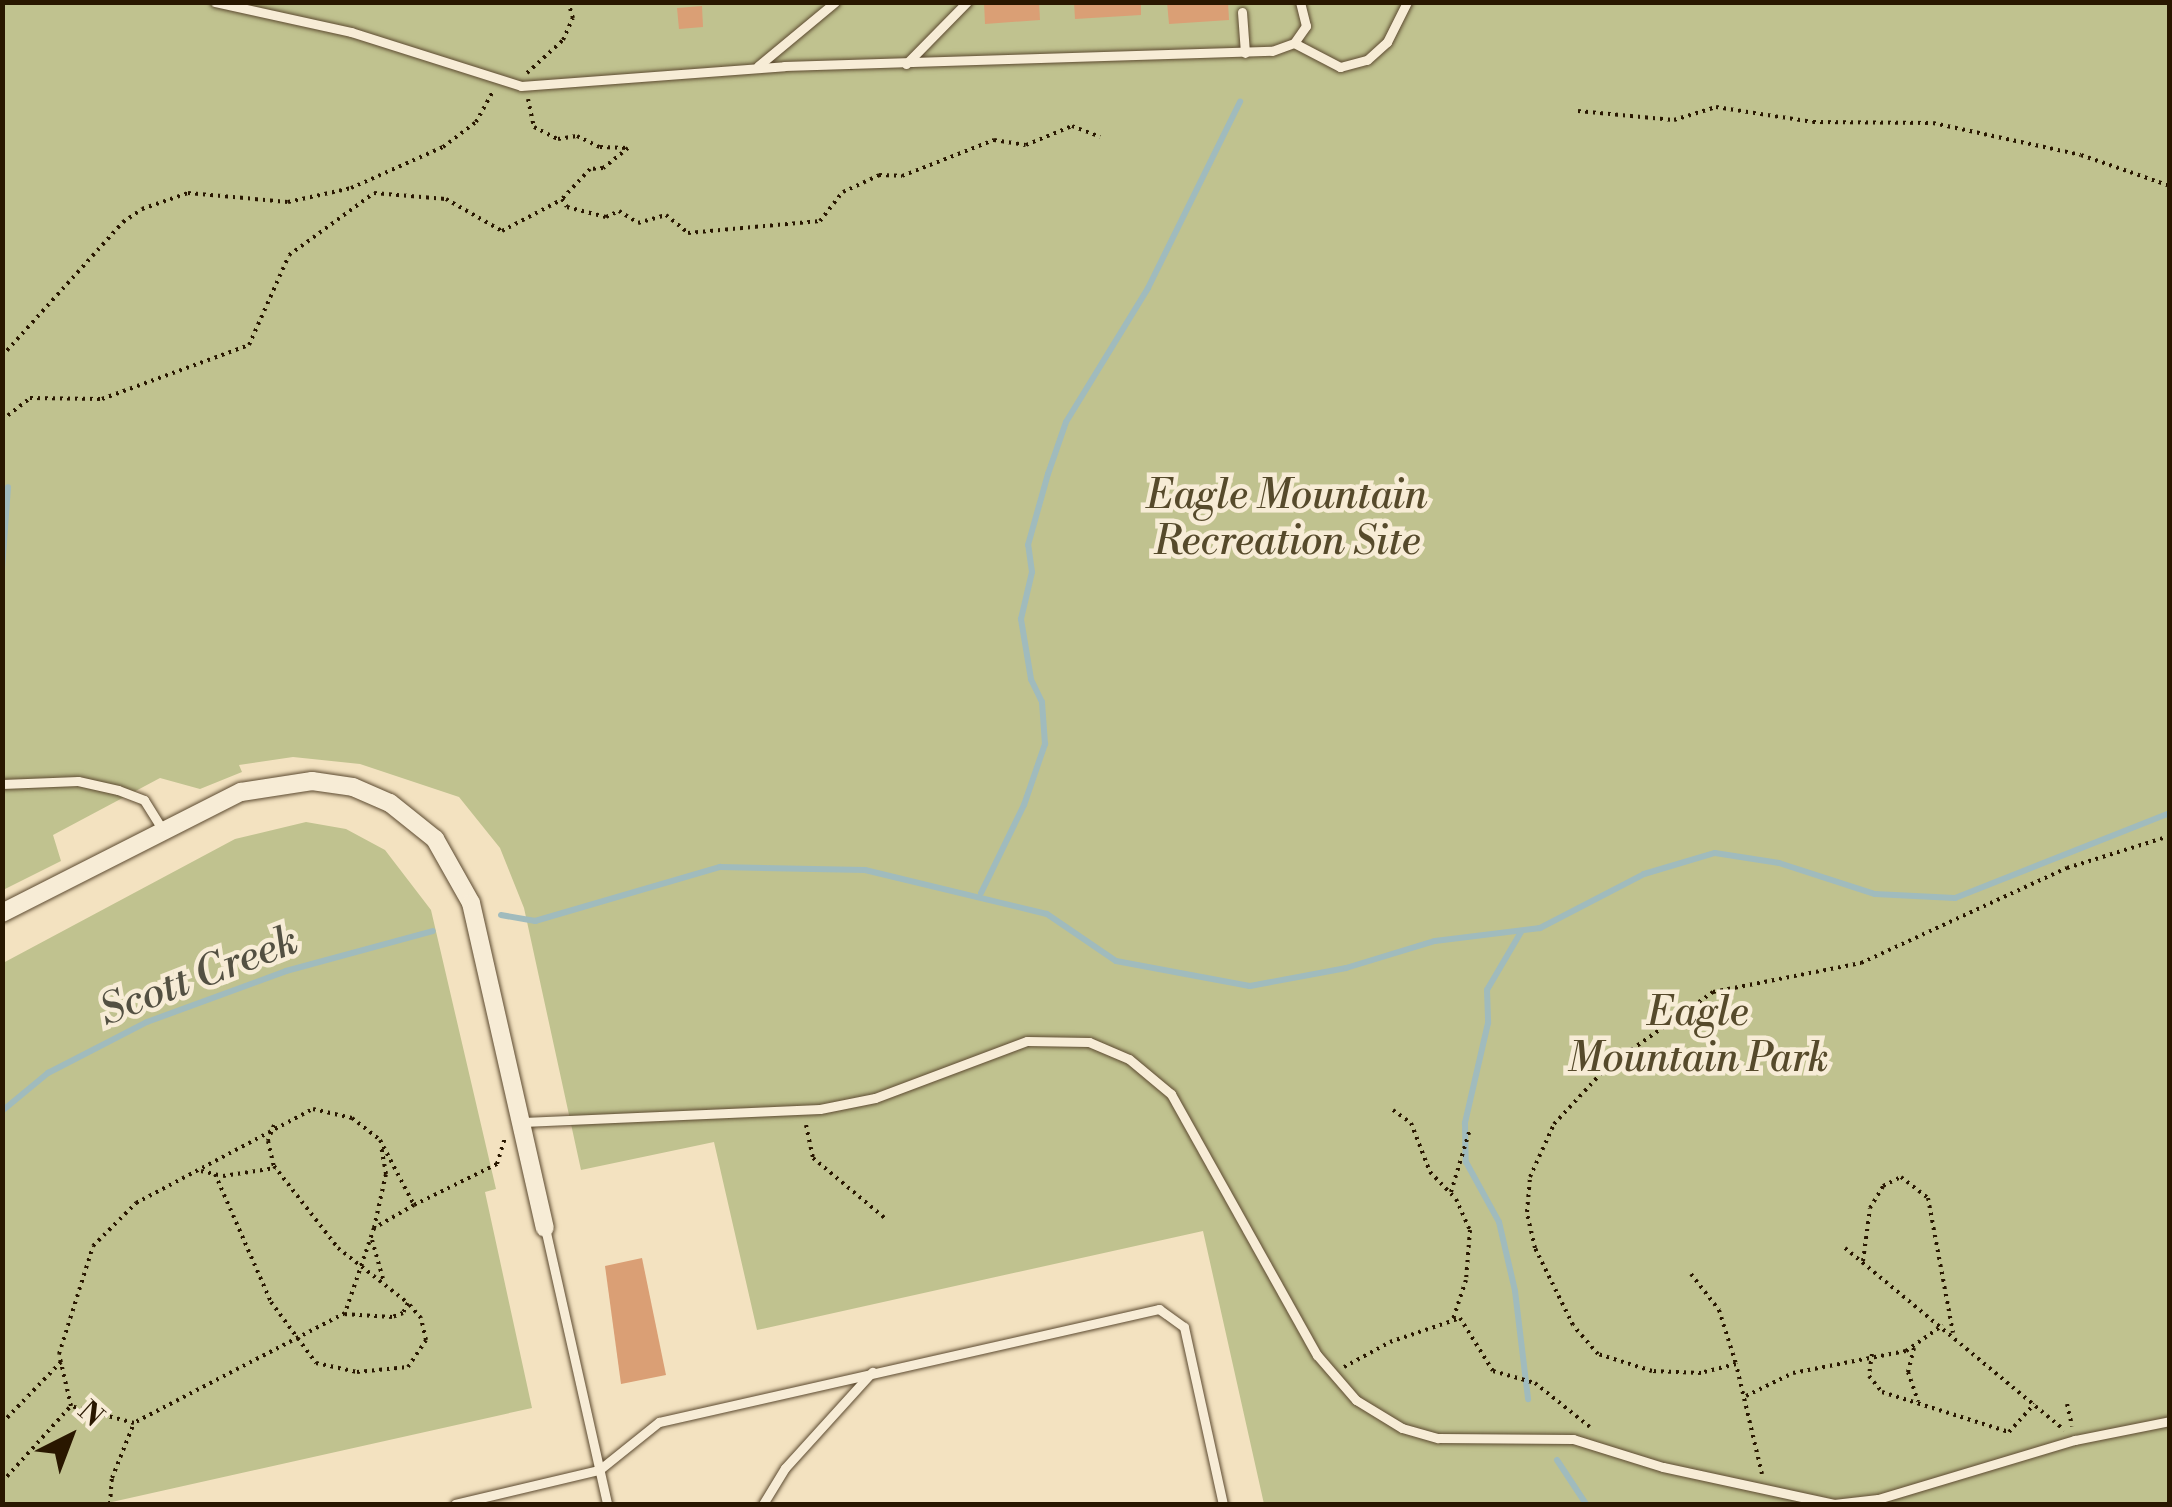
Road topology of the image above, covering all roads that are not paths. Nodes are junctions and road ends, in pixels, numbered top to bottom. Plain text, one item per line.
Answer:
1 (214, 2) edge
2 (835, 2) edge
3 (967, 2) edge
4 (1300, 2) edge
5 (1407, 2) edge
6 (1242, 12) dead end
7 (1294, 42) junction
8 (1245, 53) junction
9 (906, 64) junction
10 (756, 68) junction
11 (2, 784) edge
12 (161, 827) junction
13 (2, 914) edge
14 (523, 1122) junction
15 (545, 1228) joint
16 (873, 1372) junction
17 (2170, 1421) edge
18 (599, 1470) junction
19 (454, 1504) edge
20 (607, 1504) edge
21 (763, 1504) edge
22 (1223, 1504) edge

1 - 10 lane
2 - 10 lane
3 - 9 lane
4 - 7 lane
5 - 7 lane
6 - 8 lane
7 - 8 lane
8 - 9 lane
9 - 10 lane
11 - 12 lane
12 - 13 street
12 - 14 street
14 - 15 street
14 - 17 lane
15 - 18 lane
16 - 18 lane
16 - 21 lane
16 - 22 lane
18 - 19 lane
18 - 20 lane

